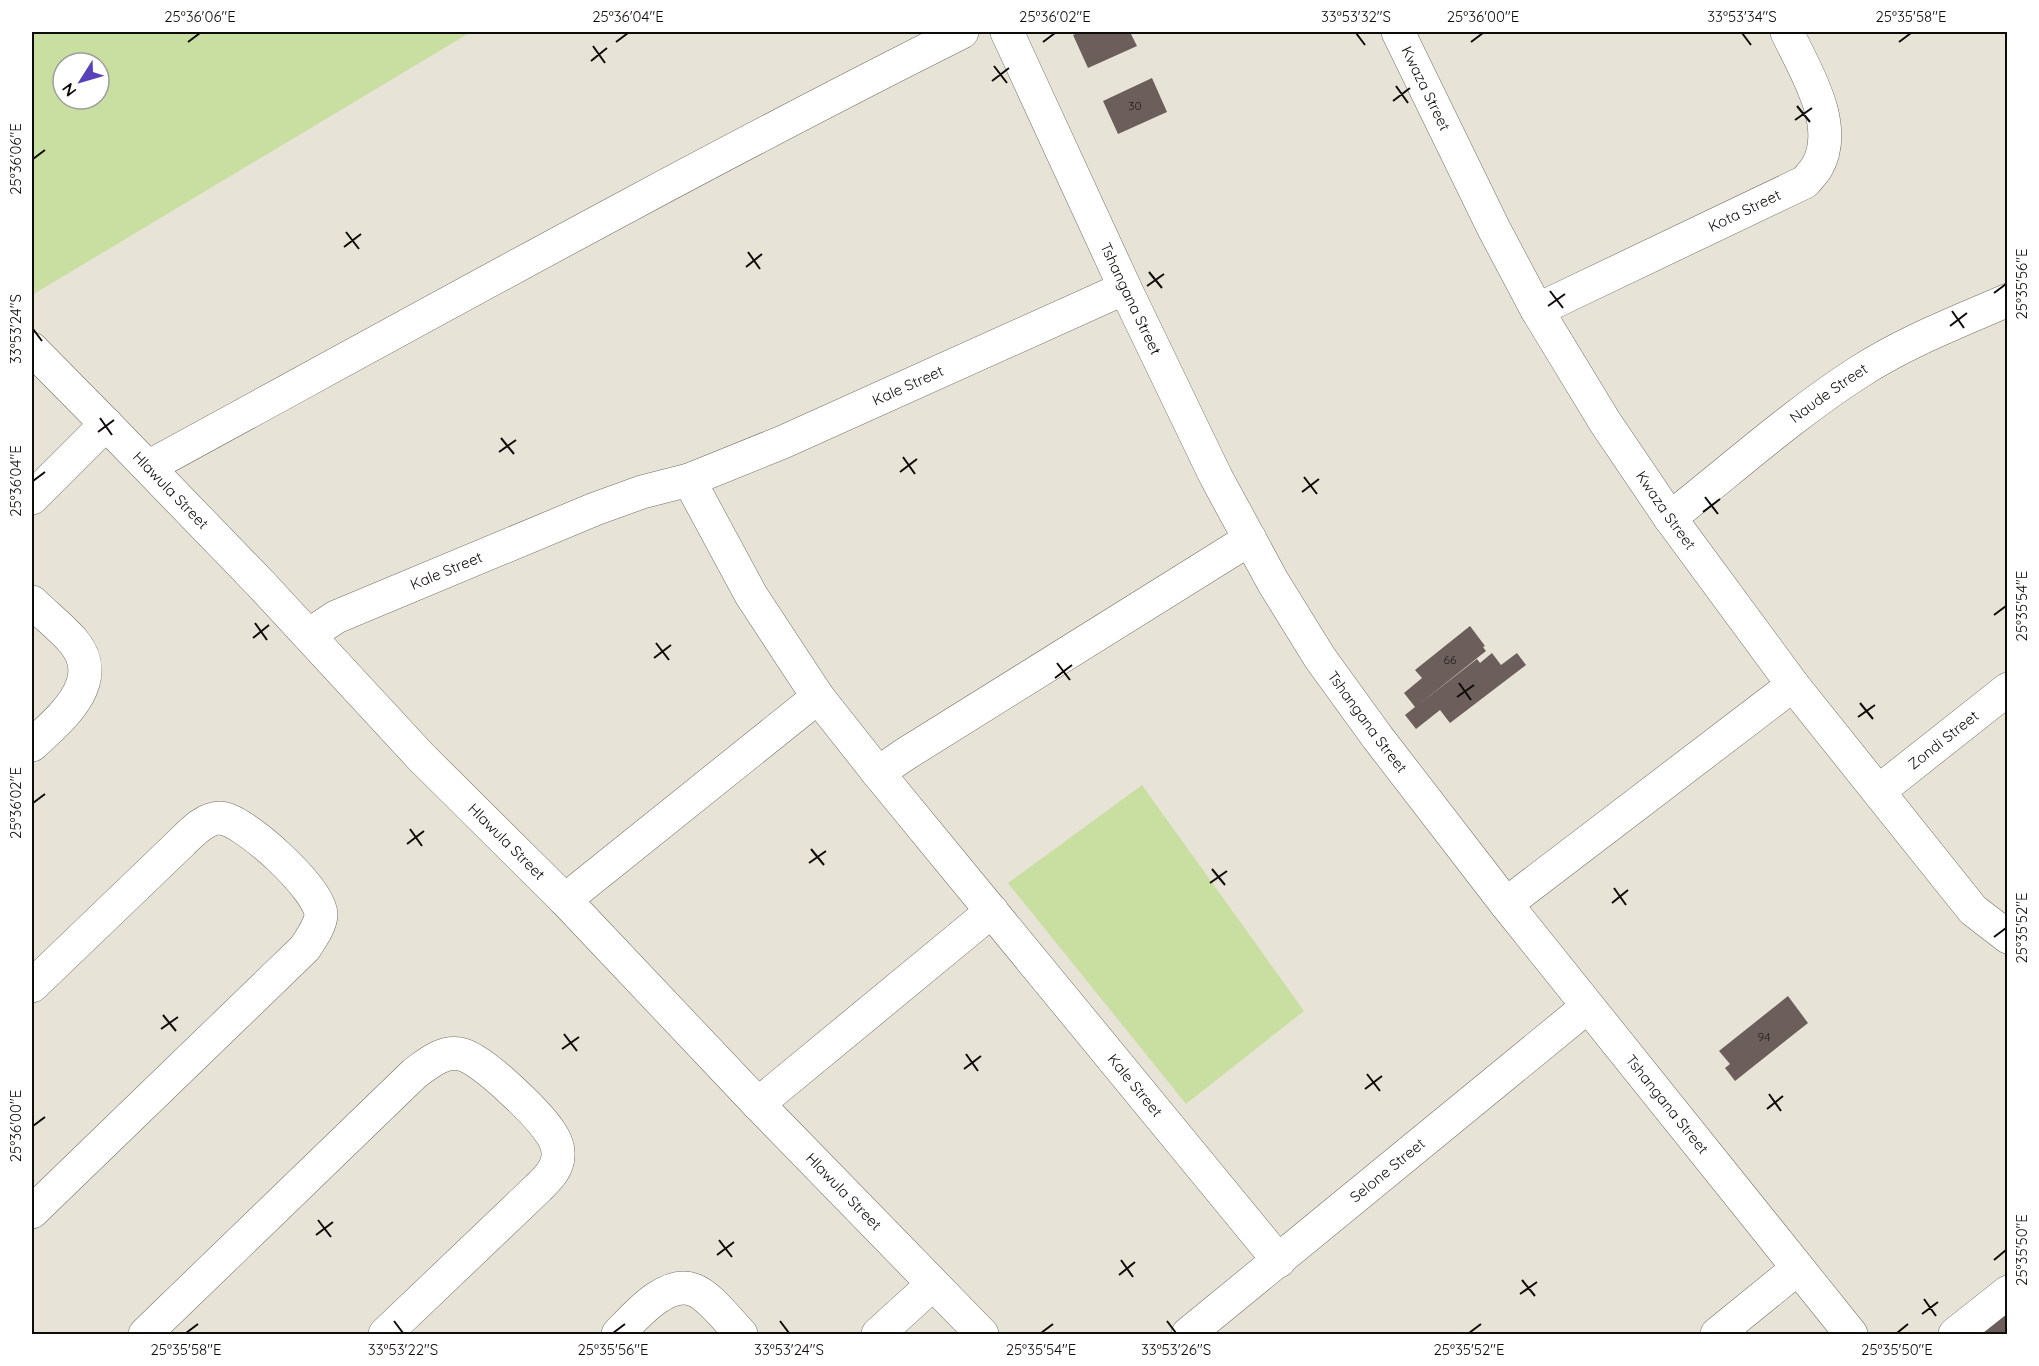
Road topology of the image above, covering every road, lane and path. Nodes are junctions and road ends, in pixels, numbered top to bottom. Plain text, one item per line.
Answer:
1 (962, 32) edge
2 (1007, 32) edge
3 (1398, 32) edge
4 (1786, 32) edge
5 (1125, 288) junction
6 (2007, 300) edge
7 (1537, 310) junction
8 (32, 349) edge
9 (106, 424) junction
10 (148, 467) junction
11 (689, 480) junction
12 (32, 498) edge
13 (1670, 518) junction
14 (1250, 539) junction
15 (32, 602) edge
16 (309, 635) junction
17 (1793, 686) junction
18 (2007, 689) edge
19 (818, 697) junction
20 (32, 745) edge
21 (878, 773) junction
22 (1879, 791) junction
23 (565, 900) junction
24 (1506, 904) junction
25 (992, 911) junction
26 (2007, 938) edge
27 (32, 986) edge
28 (1587, 1007) junction
29 (758, 1104) junction
30 (32, 1212) edge
31 (1279, 1261) junction
32 (1797, 1269) junction
33 (932, 1285) junction
34 (2007, 1292) edge
35 (145, 1335) edge
36 (385, 1335) edge
37 (618, 1335) edge
38 (741, 1335) edge
39 (878, 1335) edge
40 (982, 1335) edge
41 (1188, 1335) edge
42 (1717, 1335) edge
43 (1851, 1335) edge
44 (1955, 1335) edge

1 - 10 street
2 - 5 street, Tshangana Street
3 - 7 street, Kwaza Street
4 - 7 street, Kota Street
5 - 11 street, Kale Street
5 - 14 street, Tshangana Street
6 - 13 street, Naude Street
7 - 13 street, Kwaza Street
8 - 9 street, Hlawula Street
9 - 10 street, Hlawula Street
9 - 12 street
10 - 16 street, Hlawula Street
11 - 16 street, Kale Street
11 - 19 street, Kale Street
13 - 17 street, Kwaza Street
14 - 21 street
14 - 24 street, Tshangana Street
15 - 20 street
16 - 23 street, Hlawula Street
17 - 22 street, Kwaza Street
17 - 24 street
18 - 22 street, Zondi Street
19 - 21 street, Kale Street
19 - 23 street
21 - 25 street, Kale Street
22 - 26 street, Kwaza Street
23 - 29 street, Hlawula Street
24 - 28 street, Tshangana Street
25 - 29 street
25 - 31 street, Kale Street
27 - 30 street
28 - 31 street, Selone Street
28 - 32 street, Tshangana Street
29 - 33 street, Hlawula Street
31 - 41 street, Selone Street
32 - 42 street
32 - 43 street, Tshangana Street
33 - 39 street
33 - 40 street, Hlawula Street
34 - 44 street
35 - 36 street
37 - 38 street

